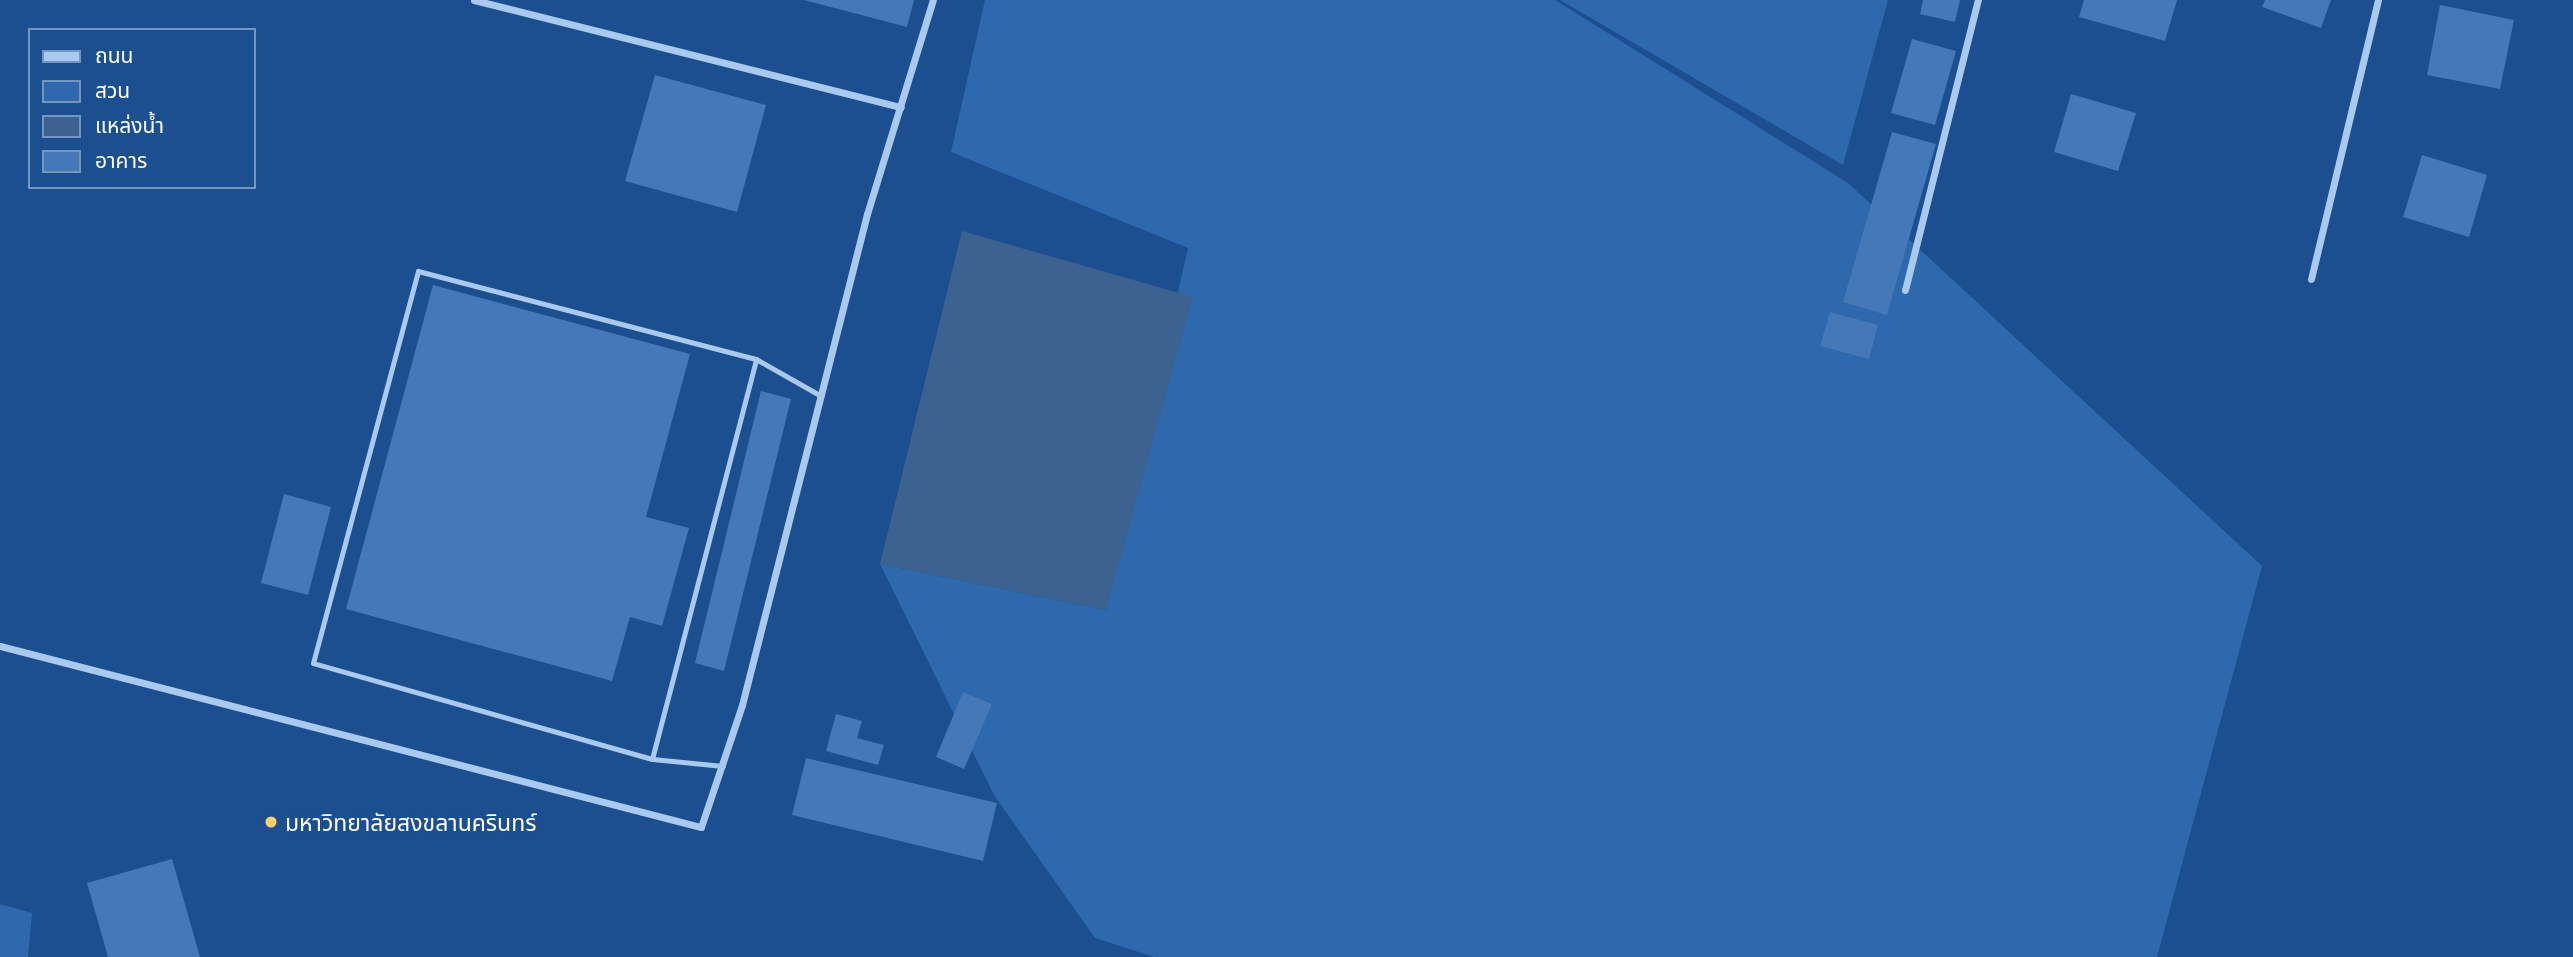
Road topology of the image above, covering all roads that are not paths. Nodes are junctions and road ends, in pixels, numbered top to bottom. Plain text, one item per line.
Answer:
1 (474, 0) edge
2 (933, 0) edge
3 (1978, 0) edge
4 (2378, 0) edge
5 (901, 107) junction
6 (2311, 279) dead end
7 (1905, 290) dead end
8 (756, 359) junction
9 (821, 396) junction
10 (0, 646) edge
11 (652, 759) junction
12 (724, 766) junction

1 - 5 street
2 - 5 street
3 - 7 street
4 - 6 street
5 - 9 street
8 - 9 lane
8 - 11 lane
8 - 11 lane
9 - 12 street
10 - 12 street
11 - 12 lane

